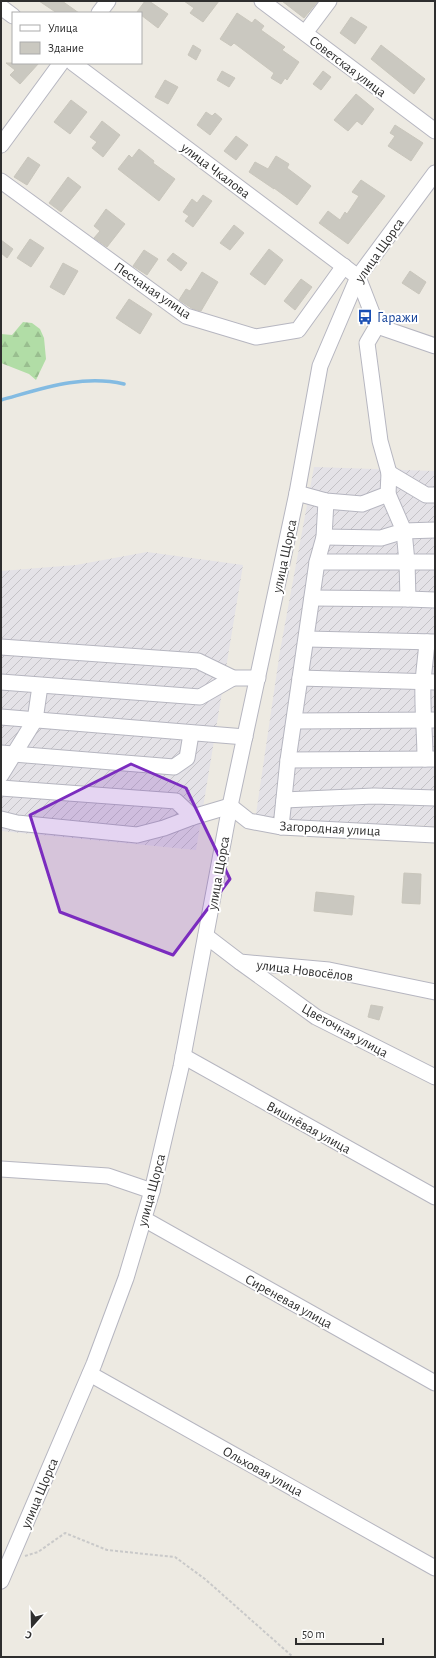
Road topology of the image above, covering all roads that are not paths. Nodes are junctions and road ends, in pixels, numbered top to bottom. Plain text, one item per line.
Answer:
1 (108, 1) edge
2 (262, 1) edge
3 (329, 1) edge
4 (1, 7) edge
5 (100, 12) edge
6 (12, 15) edge
7 (305, 34) junction
8 (60, 64) edge
9 (74, 64) edge
10 (435, 131) edge
11 (1, 145) edge
12 (435, 173) edge
13 (1, 180) edge
14 (344, 266) junction
15 (358, 277) junction
16 (378, 326) junction
17 (435, 346) edge
18 (389, 473) junction
19 (297, 494) junction
20 (388, 494) junction
21 (435, 495) edge
22 (326, 501) junction
23 (435, 530) edge
24 (404, 531) junction
25 (324, 537) junction
26 (317, 562) junction
27 (407, 562) junction
28 (435, 562) edge
29 (312, 598) junction
30 (408, 599) junction
31 (435, 600) edge
32 (307, 639) junction
33 (431, 642) edge
34 (1, 647) edge
35 (233, 678) junction
36 (258, 678) junction
37 (300, 678) junction
38 (1, 682) edge
39 (429, 682) edge
40 (40, 686) junction
41 (1, 717) edge
42 (35, 720) junction
43 (429, 720) edge
44 (295, 721) junction
45 (191, 734) junction
46 (245, 738) junction
47 (8, 753) edge
48 (430, 759) edge
49 (288, 760) junction
50 (1, 775) edge
51 (1, 788) edge
52 (435, 798) edge
53 (284, 800) junction
54 (230, 806) junction
55 (193, 817) junction
56 (1, 819) edge
57 (281, 826) junction
58 (435, 835) edge
59 (206, 936) junction
60 (240, 962) junction
61 (435, 992) edge
62 (183, 1056) junction
63 (435, 1077) edge
64 (1, 1169) edge
65 (152, 1191) junction
66 (435, 1197) edge
67 (144, 1219) junction
68 (90, 1374) junction
69 (435, 1383) edge
70 (435, 1568) edge
71 (1, 1581) edge

1 - 5 street
2 - 7 street, Советская улица
3 - 7 street
4 - 6 street
7 - 10 street, Советская улица
8 - 11 street
9 - 14 street, улица Чкалова
12 - 15 street, улица Щорса
13 - 14 street, Песчаная улица
14 - 15 street, улица Чкалова
15 - 16 street
15 - 19 street, улица Щорса
16 - 17 street
16 - 18 street
18 - 20 street
18 - 21 street
19 - 22 street
19 - 36 street, улица Щорса
20 - 22 street
20 - 24 street
22 - 25 street
23 - 24 street
24 - 25 street
24 - 27 street
25 - 26 street
26 - 27 street
26 - 29 street
27 - 28 street
27 - 30 street
29 - 30 street
29 - 32 street
30 - 31 street
32 - 33 street
32 - 37 street
33 - 39 street
34 - 35 street
35 - 36 street
35 - 40 street
36 - 46 street, улица Щорса
37 - 39 street
37 - 44 street
38 - 40 street
39 - 43 street
40 - 42 street
41 - 42 street
42 - 45 street
42 - 47 street
43 - 44 street
43 - 48 street
44 - 49 street
45 - 46 street
45 - 47 street
46 - 54 street, улица Щорса
47 - 50 street
48 - 49 street
49 - 53 street
51 - 55 street
52 - 53 street
53 - 57 street
54 - 55 street
54 - 57 street, Загородная улица
54 - 59 street, улица Щорса
55 - 56 street
57 - 58 street, Загородная улица
59 - 60 street, улица Новосёлов
59 - 62 street, улица Щорса
60 - 61 street, улица Новосёлов
60 - 63 street, Цветочная улица
62 - 65 street, улица Щорса
62 - 66 street, Вишнёвая улица
64 - 65 street
65 - 67 street, улица Щорса
67 - 68 street, улица Щорса
67 - 69 street, Сиреневая улица
68 - 70 street, Ольховая улица
68 - 71 street, улица Щорса

